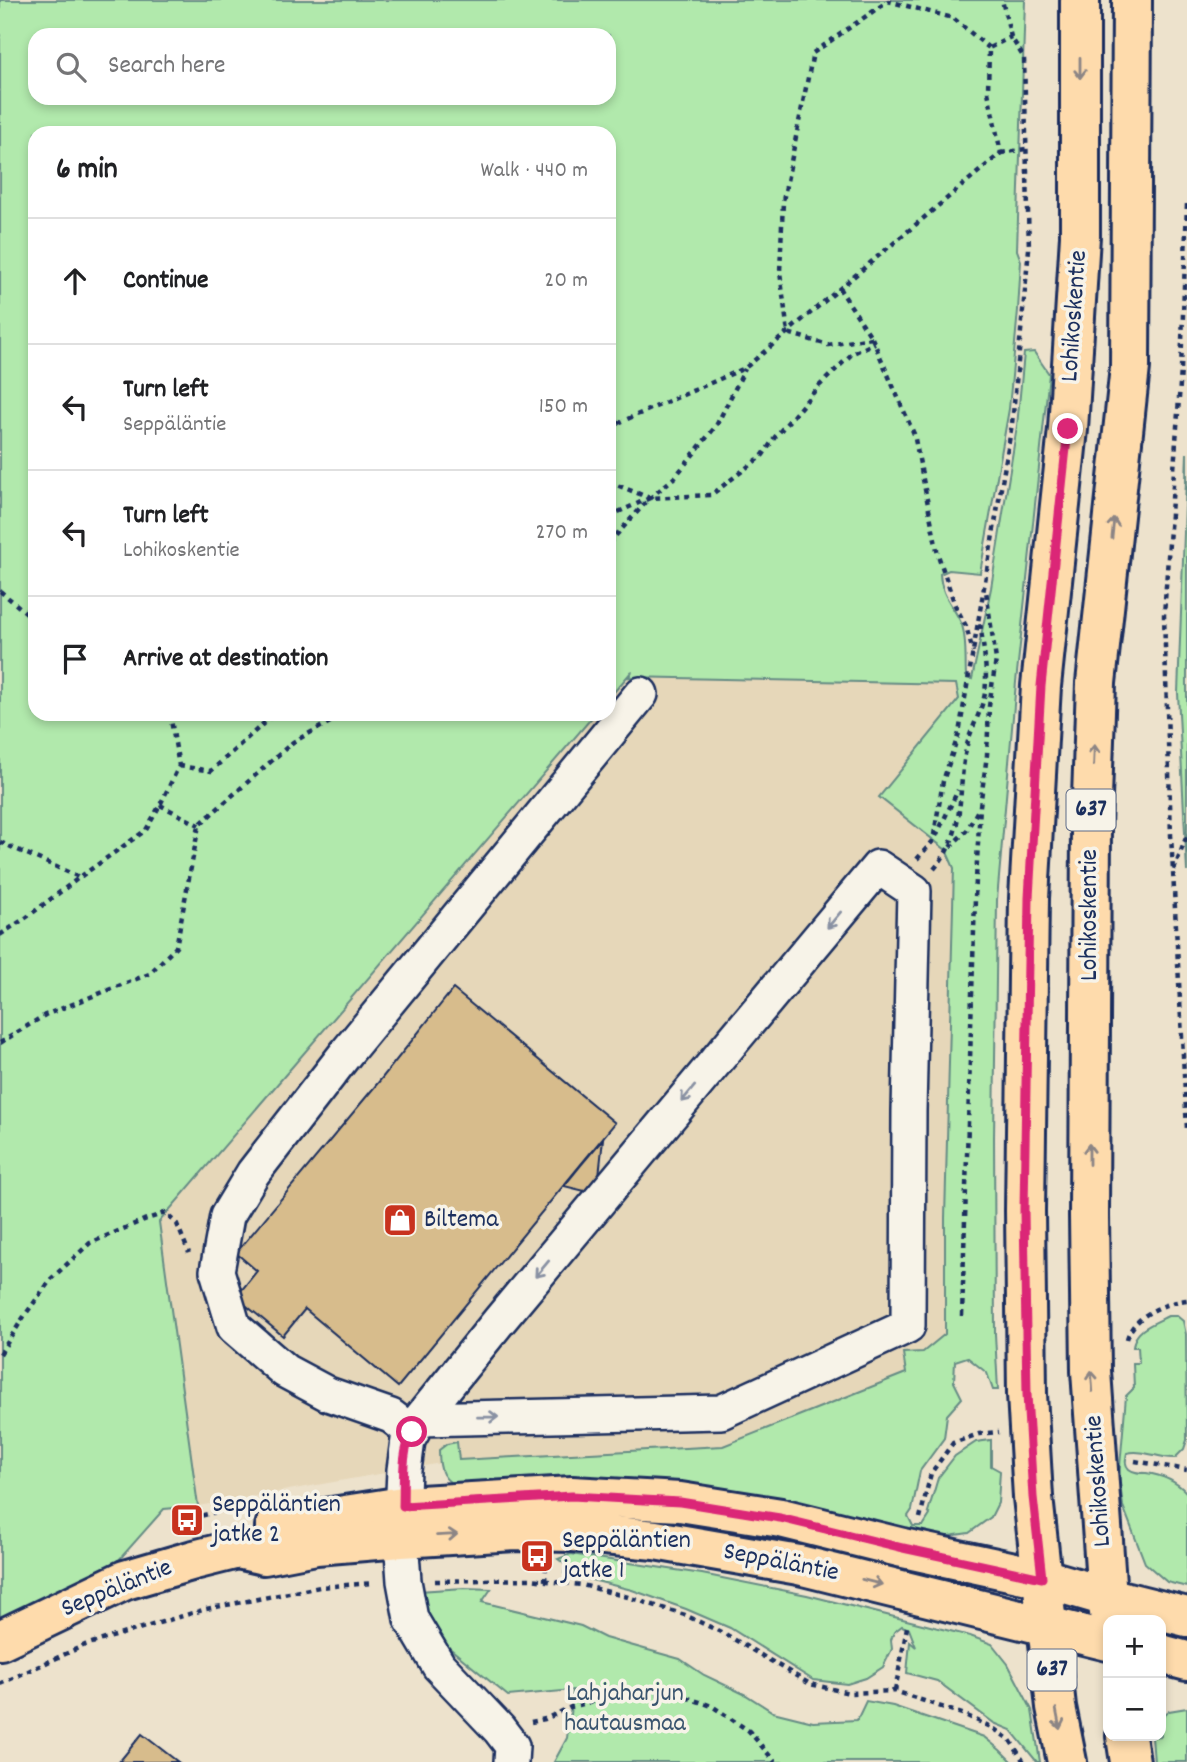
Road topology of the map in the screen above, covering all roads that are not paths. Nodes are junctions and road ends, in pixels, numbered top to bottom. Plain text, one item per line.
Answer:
1 (1080, 0) edge
2 (1132, 0) edge
3 (640, 694) dead end
4 (416, 1425) junction
5 (402, 1522) junction
6 (1042, 1578) junction
7 (1108, 1609) edge
8 (1187, 1617) edge
9 (1046, 1625) junction
10 (0, 1640) edge
11 (1103, 1640) edge
12 (1166, 1655) edge
13 (1187, 1661) edge
14 (1127, 1741) edge
15 (512, 1762) edge
16 (1067, 1762) edge
17 (1130, 1762) edge

1 -> 6 main road, Lohikoskentie / 637
7 -> 2 main road, Lohikoskentie / 637
3 - 4 lane
4 -> 4 lane
4 - 5 lane
5 - 6 main road, Seppäläntie
5 -> 9 main road, Seppäläntie
5 - 10 main road, Seppäläntie
5 - 15 lane
6 - 7 main road, Seppäläntie
6 - 9 main road, Lohikoskentie / 637
7 - 8 main road, Seppäläntie
9 - 11 main road, Seppäläntie
9 -> 16 main road, Lohikoskentie / 637
12 - 13 main road
14 - 17 main road

